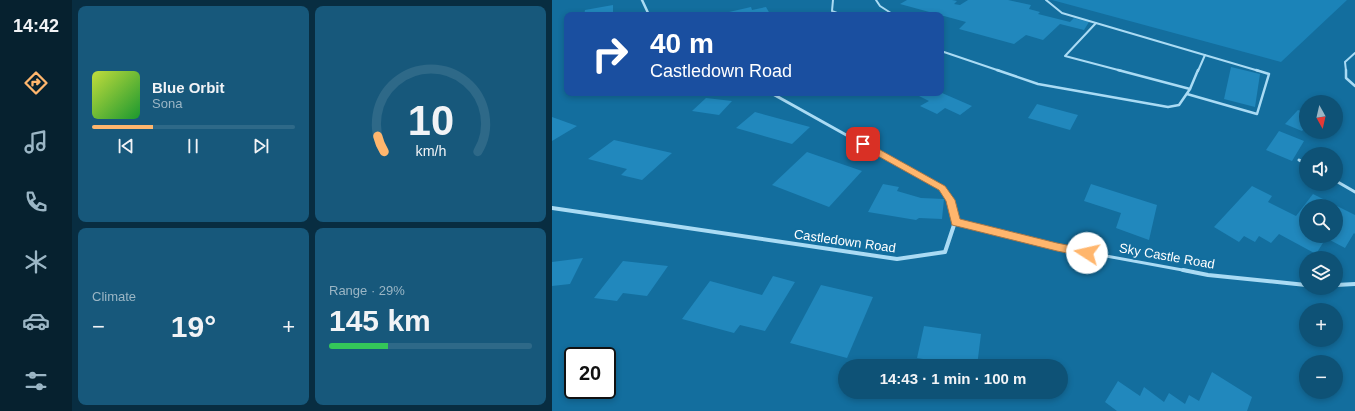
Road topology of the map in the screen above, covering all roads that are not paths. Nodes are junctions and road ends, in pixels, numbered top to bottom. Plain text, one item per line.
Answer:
1 (642, 0) edge
2 (833, 0) edge
3 (876, 0) edge
4 (1046, 0) edge
5 (648, 12) edge
6 (834, 12) edge
7 (889, 12) edge
8 (1096, 23) junction
9 (944, 52) edge
10 (1355, 53) edge
11 (1205, 55) junction
12 (1355, 86) edge
13 (1190, 89) junction
14 (1187, 94) junction
15 (776, 96) edge
16 (1343, 185) edge
17 (1355, 192) edge
18 (552, 208) edge
19 (955, 222) junction
20 (1299, 283) edge
21 (1355, 284) edge
22 (1343, 285) edge

1 - 5 street
2 - 6 lane
3 - 7 lane
4 - 8 lane
8 - 11 lane
8 - 13 lane
9 - 14 lane
10 - 12 lane
11 - 13 lane
11 - 14 lane
13 - 14 lane
15 - 19 street, Castledown Road
16 - 17 lane
18 - 19 street, Castledown Road
19 - 20 lane, Sky Castle Road
21 - 22 lane

